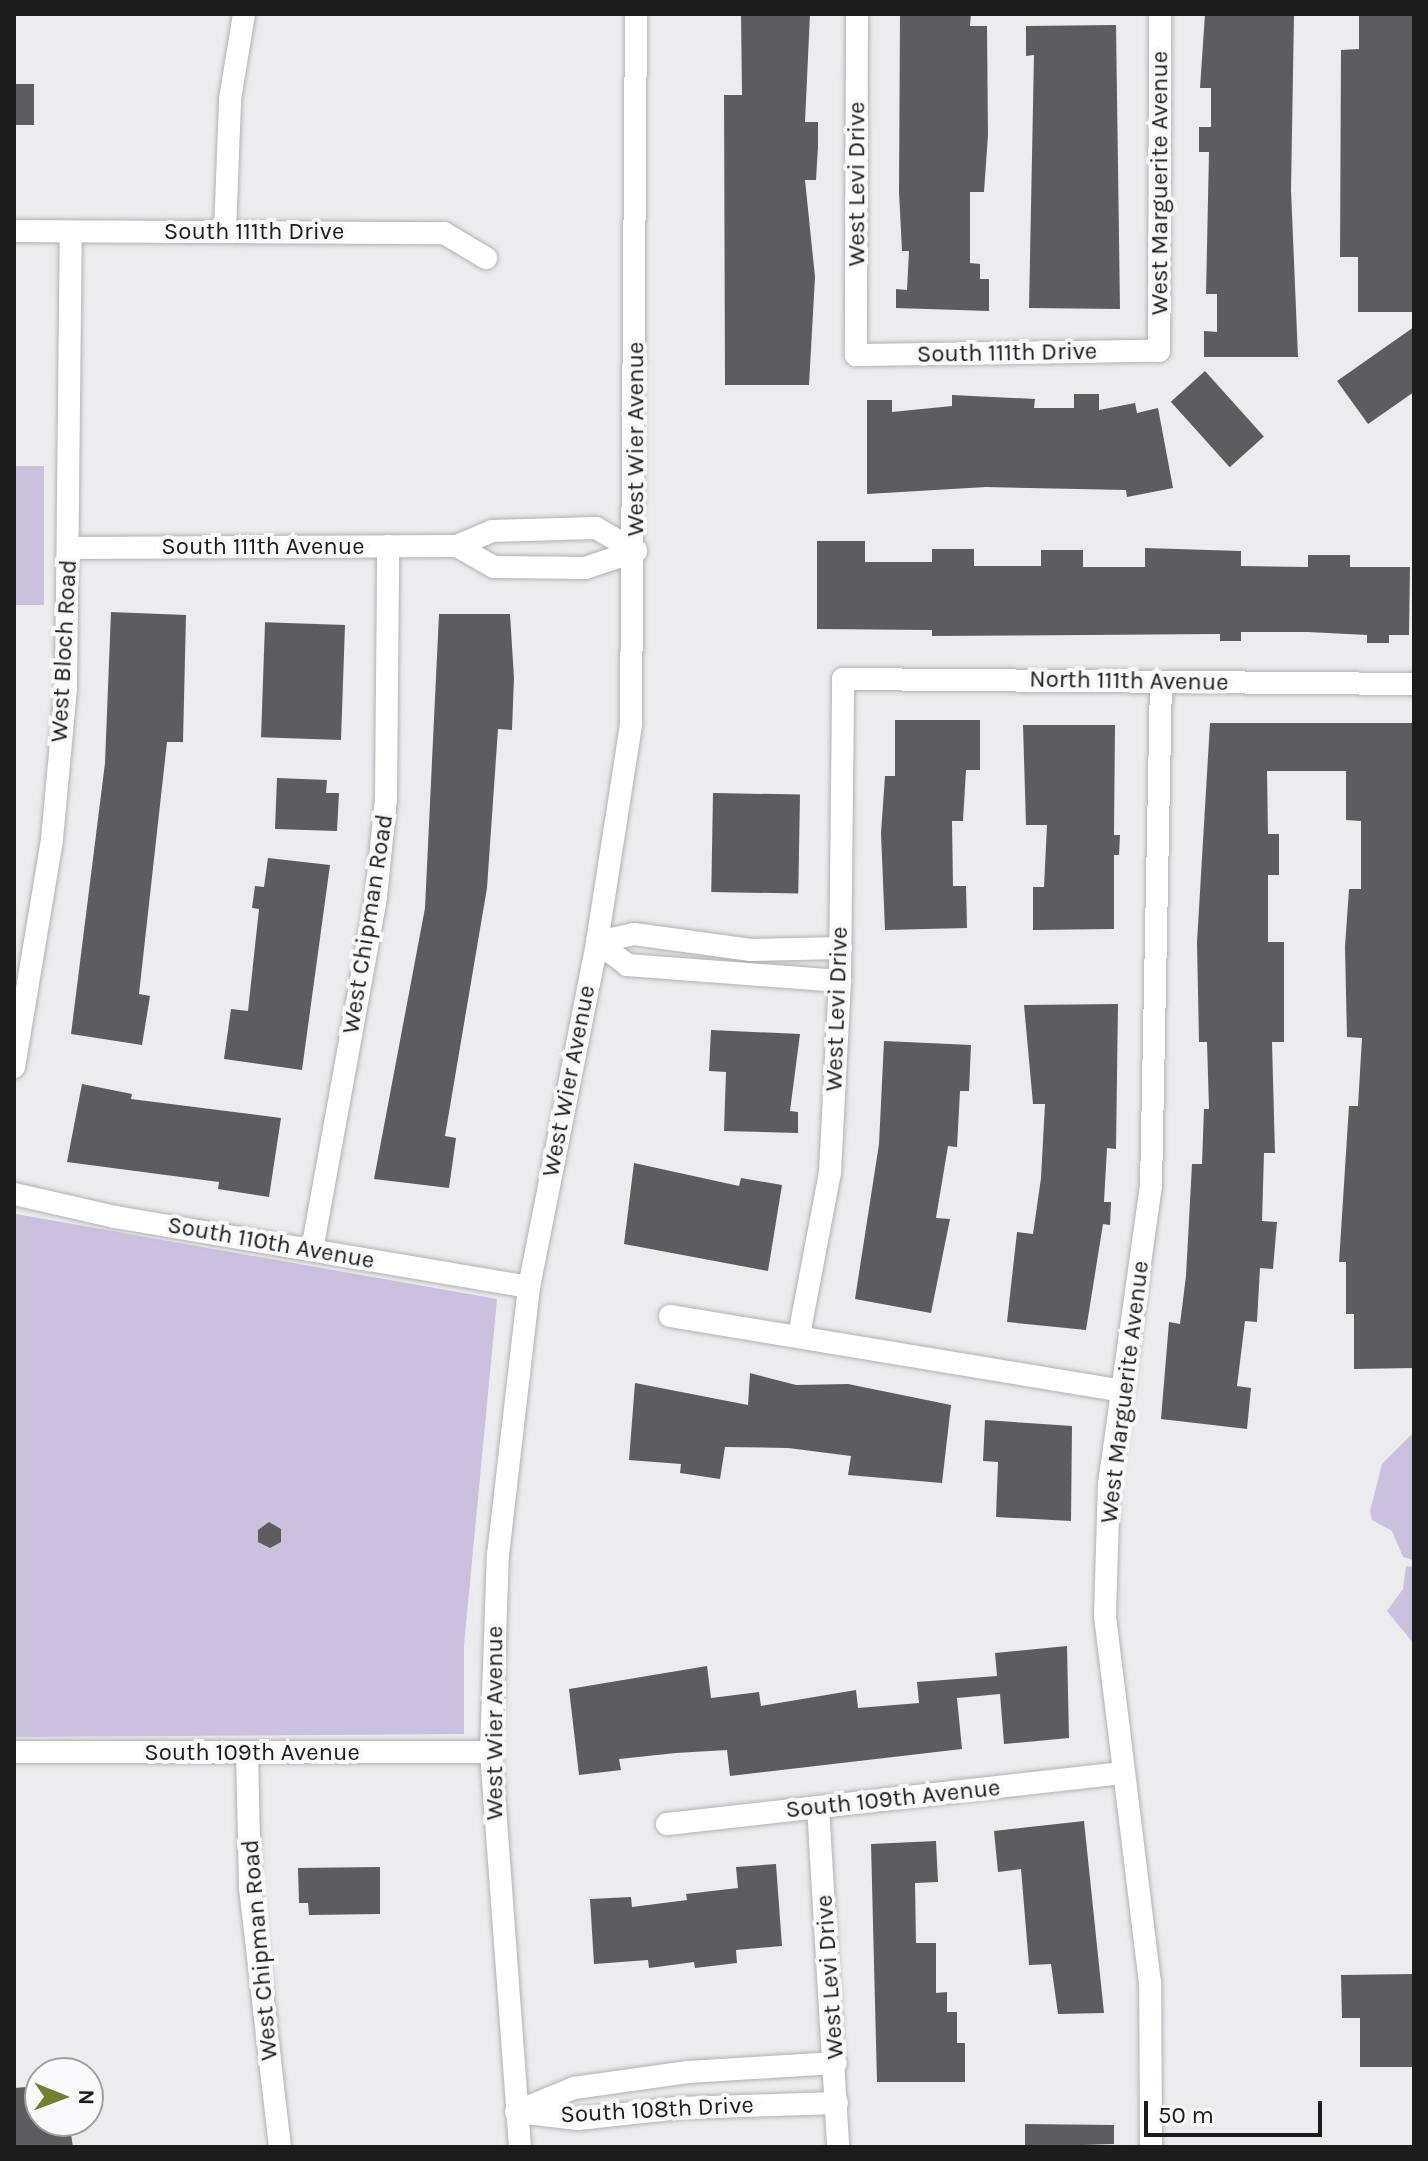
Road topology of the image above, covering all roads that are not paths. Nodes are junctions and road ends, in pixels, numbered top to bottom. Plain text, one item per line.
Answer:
1 (244, 14) edge
2 (636, 14) edge
3 (857, 14) edge
4 (1160, 14) edge
5 (14, 231) edge
6 (71, 232) junction
7 (225, 232) junction
8 (486, 258) dead end
9 (1159, 351) joint
10 (856, 355) joint
11 (388, 546) junction
12 (457, 546) junction
13 (69, 548) junction
14 (636, 551) junction
15 (843, 679) joint
16 (1161, 682) junction
17 (1414, 684) edge
18 (597, 942) junction
19 (841, 948) junction
20 (840, 981) junction
21 (14, 1067) edge
22 (14, 1194) edge
23 (312, 1250) junction
24 (529, 1287) junction
25 (670, 1316) dead end
26 (799, 1335) junction
27 (1122, 1391) junction
28 (14, 1752) edge
29 (491, 1752) junction
30 (247, 1753) junction
31 (1120, 1773) junction
32 (818, 1807) junction
33 (667, 1824) dead end
34 (836, 2063) junction
35 (837, 2103) junction
36 (516, 2112) junction
37 (280, 2147) edge
38 (520, 2147) edge
39 (838, 2147) edge
40 (1151, 2147) edge

1 - 7 street
2 - 14 street, West Wier Avenue
3 - 10 street, West Levi Drive
4 - 9 street, West Marguerite Avenue
5 - 6 street, South 111th Drive
6 - 7 street, South 111th Drive
6 - 13 street, West Bloch Road
7 - 8 street, South 111th Drive
9 - 10 street, South 111th Drive
11 - 12 street, South 111th Avenue
11 - 13 street, South 111th Avenue
11 - 23 street, West Chipman Road
12 - 14 street, South 111th Avenue
12 - 14 street, South 111th Avenue
13 - 21 street, West Bloch Road
14 - 18 street, West Wier Avenue
15 - 16 street, North 111th Avenue
15 - 19 street, West Levi Drive
16 - 17 street, North 111th Avenue
16 - 27 street, West Marguerite Avenue
18 - 19 street
18 - 20 street
18 - 24 street, West Wier Avenue
19 - 20 street, West Levi Drive
20 - 26 street, West Levi Drive
22 - 23 street, South 110th Avenue
23 - 24 street, South 110th Avenue
24 - 29 street, West Wier Avenue
25 - 26 street
26 - 27 street
27 - 31 street, West Marguerite Avenue
28 - 30 street, South 109th Avenue
29 - 30 street, South 109th Avenue
29 - 36 street, West Wier Avenue
30 - 37 street, West Chipman Road
31 - 32 street, South 109th Avenue
31 - 40 street, West Marguerite Avenue
32 - 33 street, South 109th Avenue
32 - 34 street, West Levi Drive
34 - 35 street, West Levi Drive
34 - 36 street, South 108th Drive
35 - 36 street, South 108th Drive
35 - 39 street, West Levi Drive
36 - 38 street, West Wier Avenue

